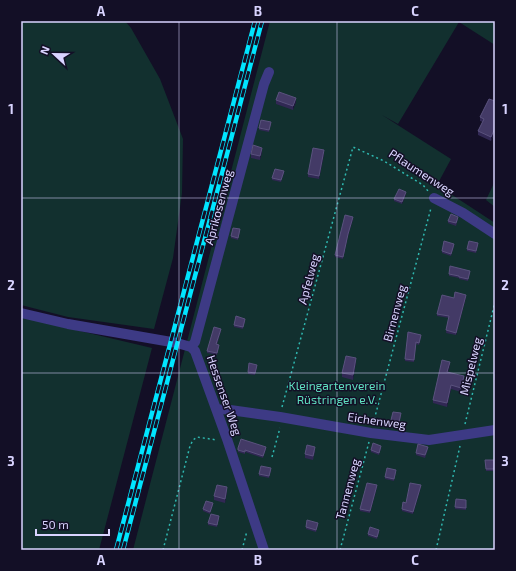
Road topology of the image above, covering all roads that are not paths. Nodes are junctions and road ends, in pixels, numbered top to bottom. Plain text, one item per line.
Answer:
1 (269, 72) dead end
2 (434, 198) road end
3 (495, 234) edge
4 (21, 313) edge
5 (191, 347) junction
6 (217, 411) junction
7 (495, 430) edge
8 (264, 550) edge

1 - 5 street, Aprikosenweg
2 - 3 street, Pflaumenweg
4 - 5 street, Hessenser Weg
5 - 6 street, Hessenser Weg
6 - 7 street, Eichenweg
6 - 8 street, Hessenser Weg

